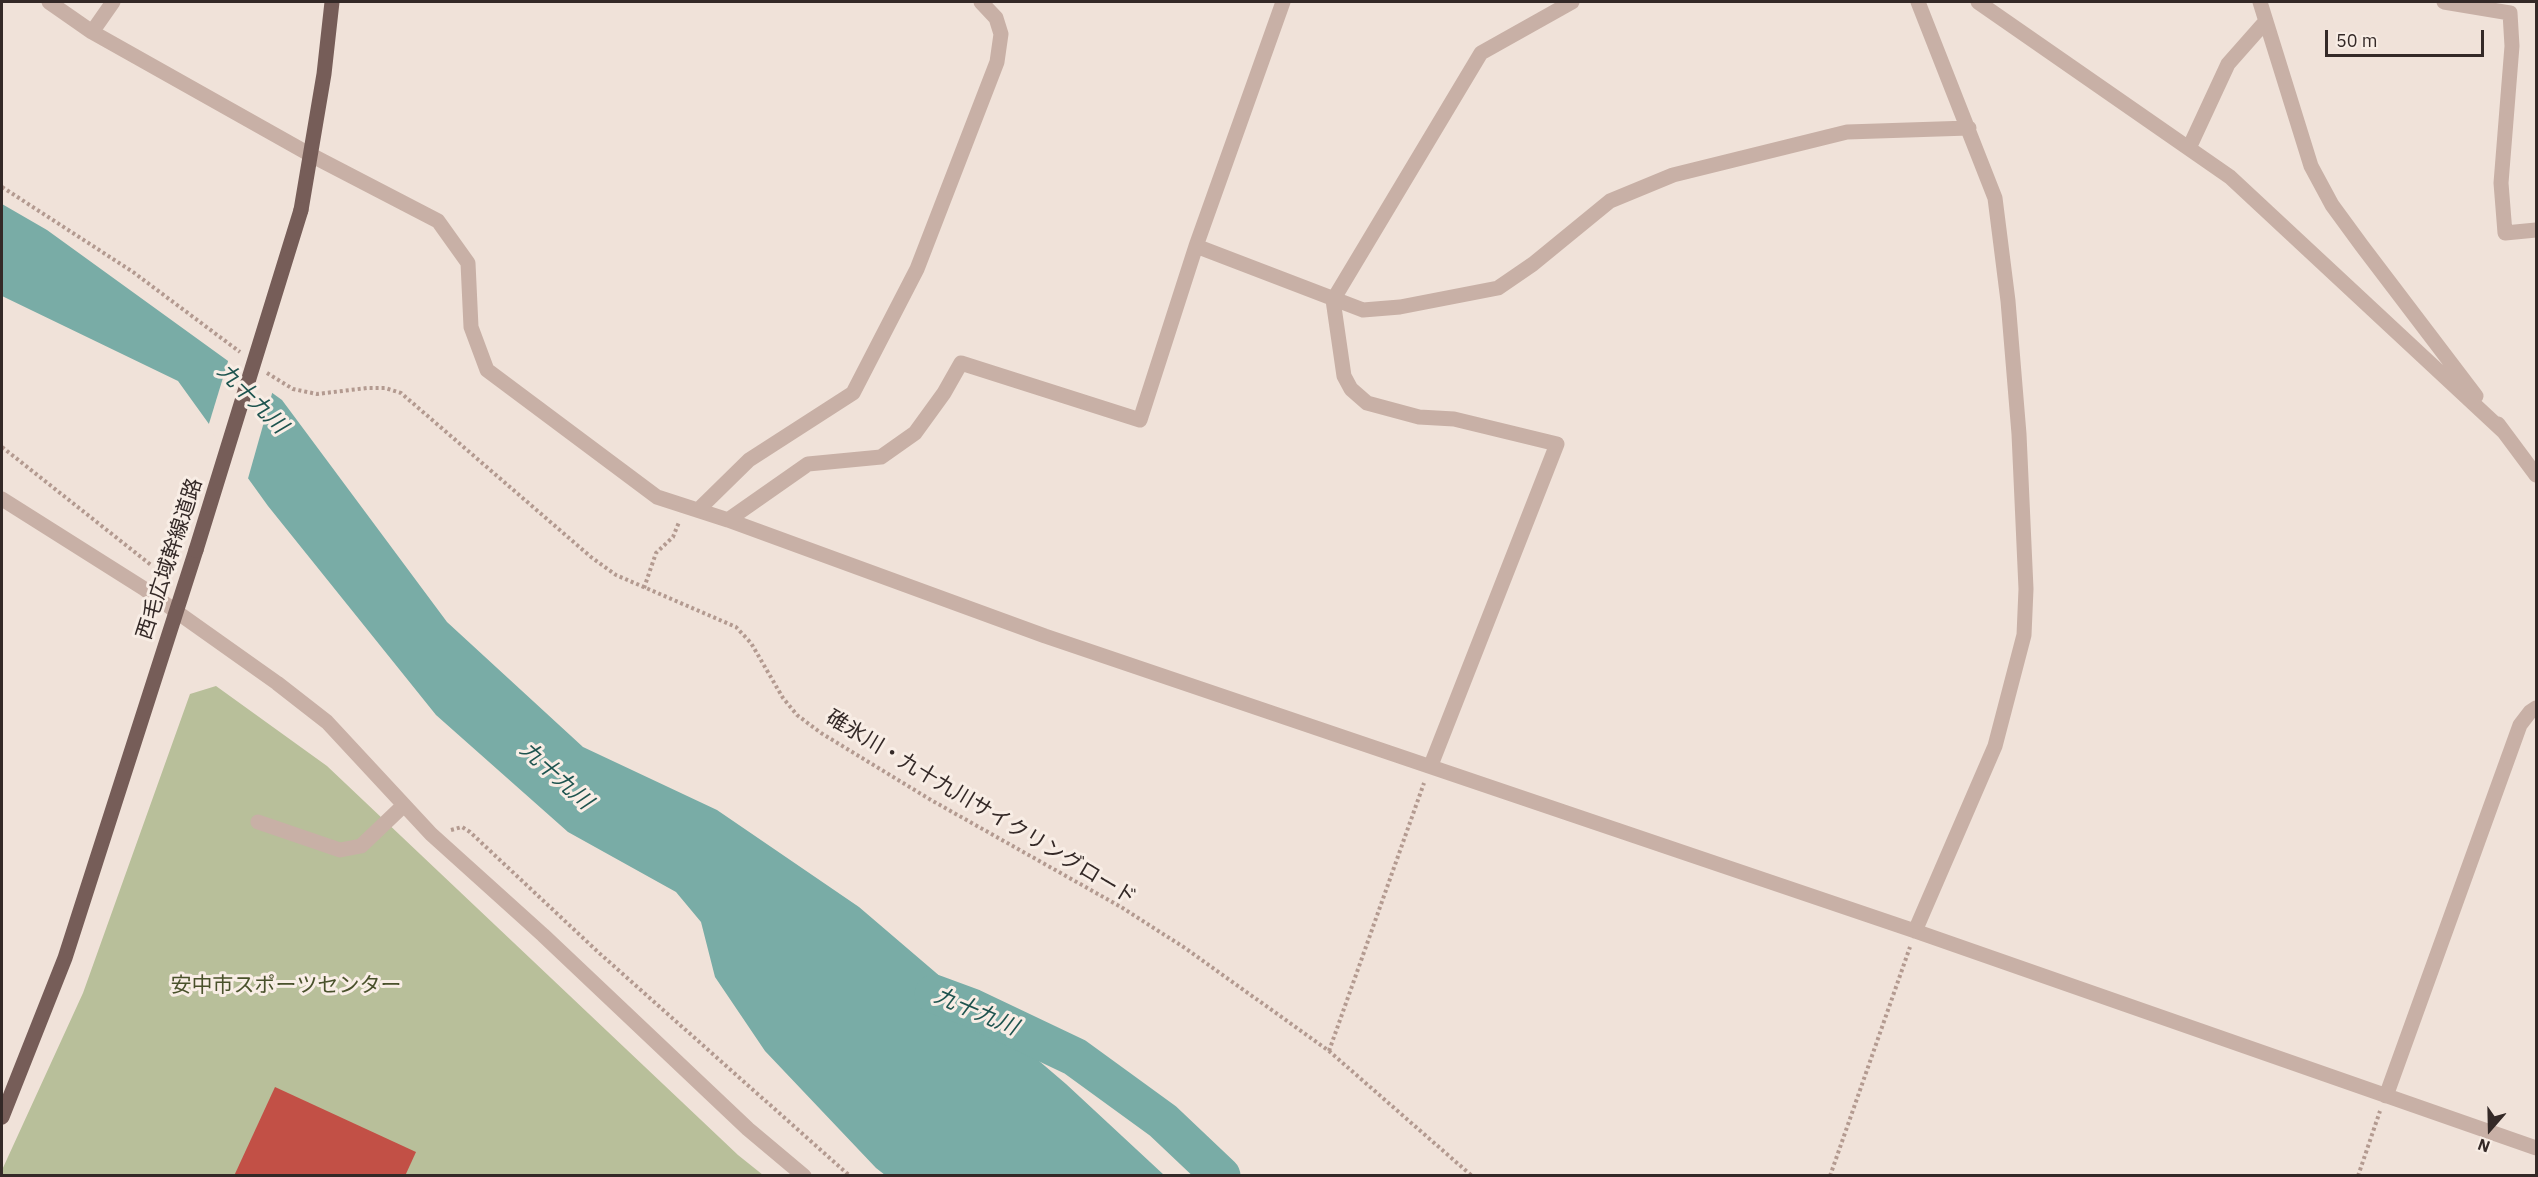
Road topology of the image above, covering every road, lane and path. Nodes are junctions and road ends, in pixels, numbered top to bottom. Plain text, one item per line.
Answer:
1 (50, 2) edge
2 (113, 2) edge
3 (332, 2) edge
4 (981, 2) edge
5 (1282, 2) edge
6 (1572, 2) edge
7 (1918, 2) edge
8 (1978, 2) edge
9 (2260, 2) edge
10 (2444, 2) edge
11 (2266, 21) junction
12 (92, 32) junction
13 (1969, 128) junction
14 (2189, 148) junction
15 (309, 154) junction
16 (2, 187) edge
17 (2536, 230) edge
18 (1196, 246) junction
19 (1333, 300) junction
20 (243, 355) dead end
21 (261, 369) dead end
22 (2504, 432) junction
23 (2, 447) edge
24 (2536, 474) edge
25 (2, 499) edge
26 (692, 508) junction
27 (728, 520) junction
28 (151, 565) dead end
29 (644, 588) junction
30 (175, 611) junction
31 (2536, 708) edge
32 (1431, 765) junction
33 (404, 805) junction
34 (258, 822) dead end
35 (451, 830) dead end
36 (1916, 931) junction
37 (1329, 1051) junction
38 (2386, 1096) junction
39 (2, 1117) edge
40 (2536, 1148) edge
41 (804, 1176) edge
42 (850, 1176) edge
43 (1472, 1176) edge
44 (1830, 1176) edge
45 (2358, 1176) edge

1 - 12 street
2 - 12 street
3 - 15 main road, 西毛広域幹線道路
4 - 26 street
5 - 18 street
6 - 19 street
7 - 13 street
8 - 14 street
9 - 11 street
10 - 17 street
11 - 14 street
11 - 22 street
12 - 15 street
13 - 19 street
13 - 36 street
14 - 22 street
15 - 26 street
15 - 30 main road, 西毛広域幹線道路, bridge
16 - 20 path
18 - 19 street
18 - 27 street
19 - 32 street
21 - 29 path, 碓氷川・九十九川サイクリングロード
22 - 24 street
23 - 28 path
25 - 30 street
26 - 27 street
26 - 29 path
27 - 32 street
29 - 37 path, 碓氷川・九十九川サイクリングロード
30 - 33 street
30 - 39 main road, 西毛広域幹線道路
31 - 38 street
32 - 36 street
32 - 37 path
33 - 34 street
33 - 41 street
35 - 42 path
36 - 38 street
36 - 44 path
37 - 43 path, 碓氷川・九十九川サイクリングロード
38 - 40 street
38 - 45 path

